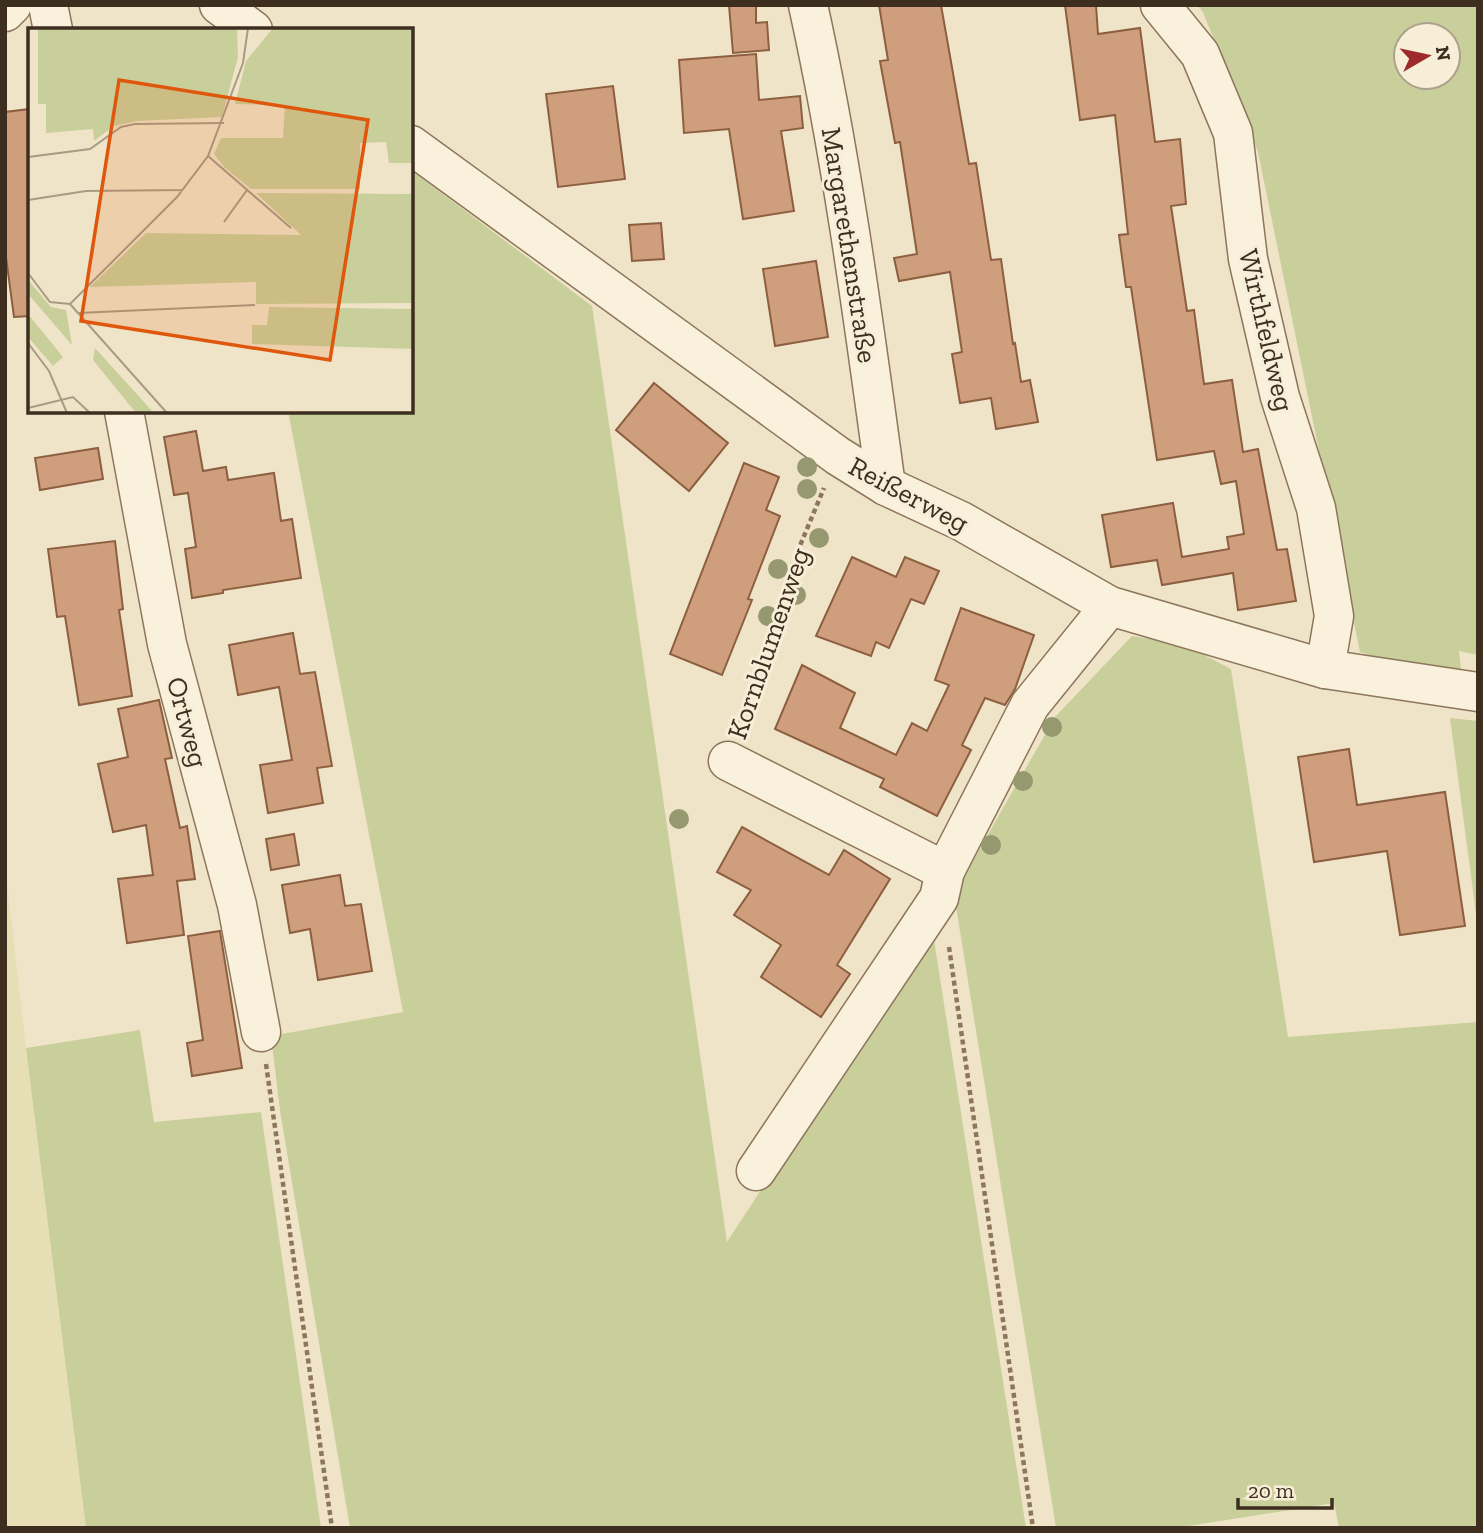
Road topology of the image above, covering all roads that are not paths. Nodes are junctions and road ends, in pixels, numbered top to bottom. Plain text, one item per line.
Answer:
1 (12, 5) edge
2 (48, 5) edge
3 (219, 5) edge
4 (808, 5) edge
5 (1160, 5) edge
6 (5, 12) edge
7 (53, 28) edge
8 (250, 28) edge
9 (413, 146) edge
10 (124, 413) edge
11 (886, 486) junction
12 (1110, 606) junction
13 (1325, 669) junction
14 (1478, 692) edge
15 (729, 761) road end
16 (942, 884) junction
17 (261, 1032) road end
18 (756, 1171) dead end

1 - 6 street
2 - 7 street
3 - 8 street
4 - 11 street, Margarethenstraße
5 - 13 street, Wirthfeldweg
9 - 11 street, Reißerweg
10 - 17 street, Ortweg
11 - 12 street, Reißerweg
12 - 13 street, Reißerweg
12 - 16 street
13 - 14 street, Reißerweg
15 - 16 street, Kornblumenweg
16 - 18 street

